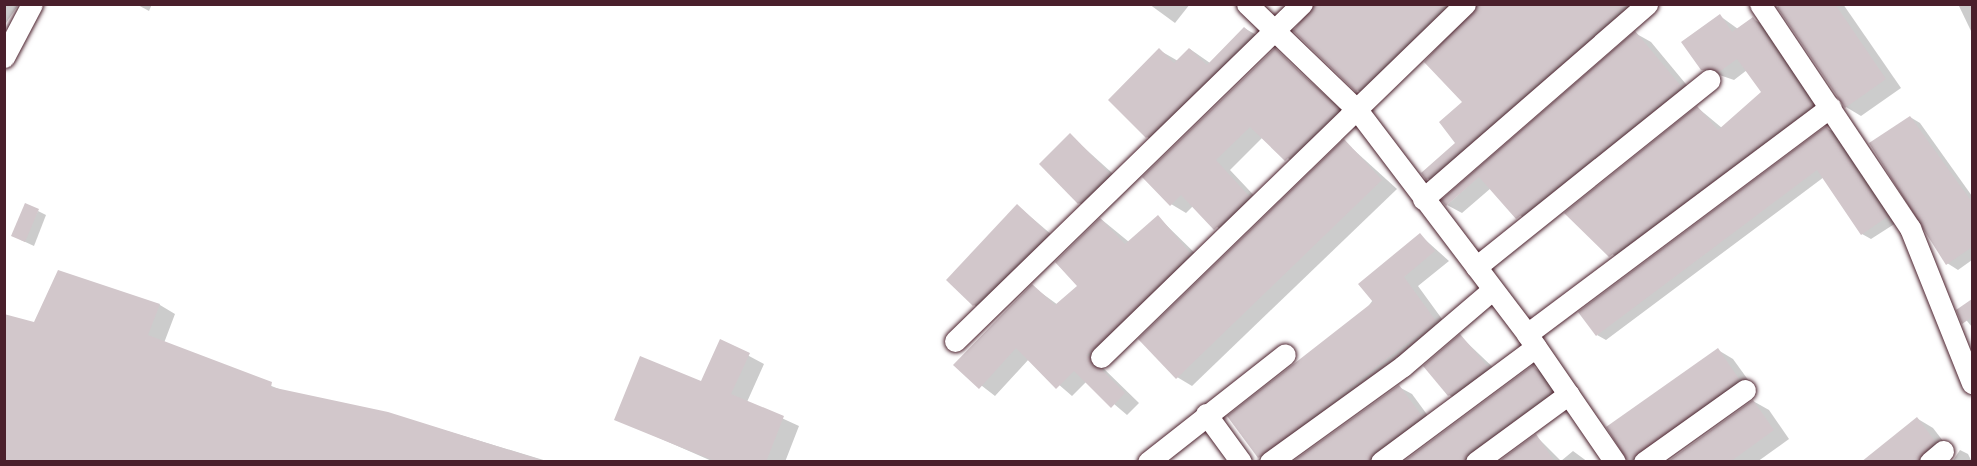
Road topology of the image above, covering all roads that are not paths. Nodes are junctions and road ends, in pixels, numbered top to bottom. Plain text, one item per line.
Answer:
1 (32, 4) edge
2 (1247, 4) edge
3 (1302, 4) edge
4 (1465, 4) edge
5 (1647, 4) edge
6 (1760, 4) edge
7 (1277, 31) junction
8 (4, 57) edge
9 (1708, 80) dead end
10 (1830, 107) junction
11 (1358, 111) junction
12 (1423, 199) junction
13 (1476, 267) junction
14 (1493, 289) junction
15 (1532, 340) junction
16 (955, 341) dead end
17 (1284, 354) dead end
18 (1101, 357) dead end
19 (1972, 383) edge
20 (1746, 390) dead end
21 (1569, 394) junction
22 (1206, 414) junction
23 (1148, 462) edge
24 (1242, 462) edge
25 (1270, 462) edge
26 (1381, 462) edge
27 (1476, 462) edge
28 (1615, 462) edge
29 (1644, 462) edge

1 - 8 street
2 - 7 street
3 - 7 street
4 - 11 street
5 - 12 street
6 - 10 street
7 - 11 street
7 - 16 street
9 - 13 street
10 - 15 street
10 - 19 street
11 - 12 street
11 - 18 street
12 - 13 street
13 - 14 street
14 - 15 street
14 - 25 street
15 - 21 street
15 - 26 street
17 - 22 street
20 - 29 street
21 - 27 street
21 - 28 street
22 - 23 street
22 - 24 street

